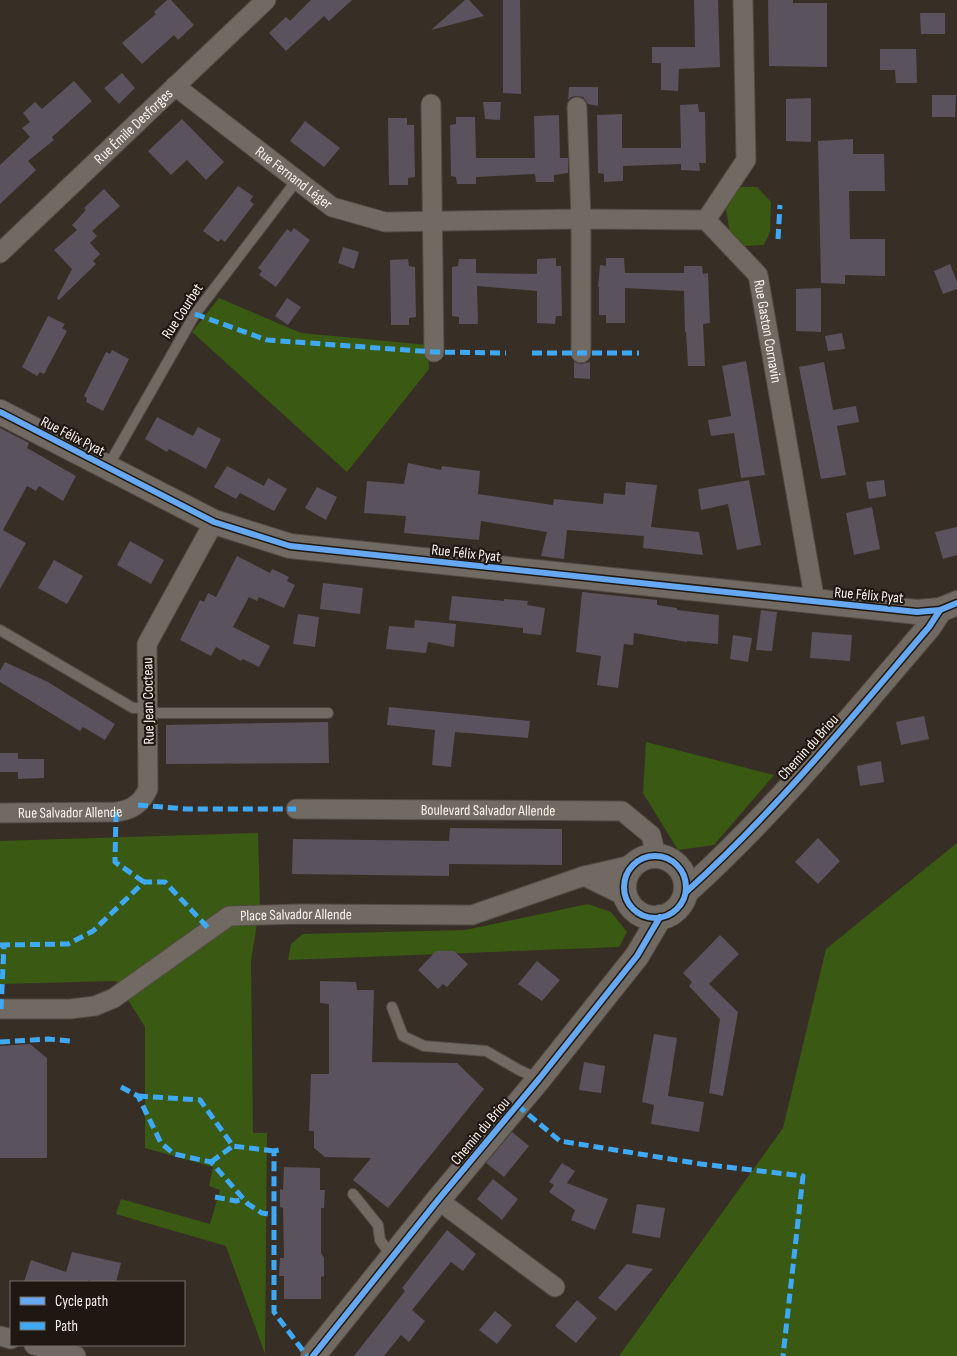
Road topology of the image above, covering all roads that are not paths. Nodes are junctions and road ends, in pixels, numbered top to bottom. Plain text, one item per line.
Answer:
1 (266, 0) edge
2 (743, 0) edge
3 (175, 86) junction
4 (431, 104) dead end
5 (577, 106) dead end
6 (297, 180) junction
7 (580, 218) junction
8 (706, 220) junction
9 (433, 221) junction
10 (0, 253) edge
11 (434, 352) dead end
12 (582, 354) dead end
13 (0, 412) edge
14 (107, 468) junction
15 (214, 522) junction
16 (815, 602) junction
17 (949, 607) edge
18 (0, 630) edge
19 (148, 711) junction
20 (328, 713) dead end
21 (138, 805) joint
22 (296, 808) dead end
23 (0, 813) edge
24 (656, 855) junction
25 (632, 865) junction
26 (584, 876) junction
27 (684, 882) junction
28 (625, 896) junction
29 (651, 916) junction
30 (392, 1006) dead end
31 (0, 1009) edge
32 (539, 1079) junction
33 (353, 1194) dead end
34 (438, 1200) junction
35 (393, 1258) junction
36 (555, 1288) dead end
37 (38, 1346) edge
38 (76, 1356) edge
39 (313, 1356) edge

1 - 3 street, Rue Émile Desforges
2 - 8 street
3 - 6 street, Rue Fernand Léger
3 - 10 street, Rue Émile Desforges
4 - 9 street
5 - 7 street
6 - 9 street, Rue Fernand Léger
6 - 14 lane, Rue Courbet
7 - 8 street, Rue Fernand Léger
7 - 9 street, Rue Fernand Léger
7 - 12 street
8 - 16 street, Rue Gaston Cornavin
9 - 11 street
13 - 14 street, Rue Félix Pyat
14 - 15 street, Rue Félix Pyat
15 - 16 street, Rue Félix Pyat
15 - 19 street, Rue Jean Cocteau
16 - 17 street, Rue Félix Pyat
17 - 27 street, Chemin du Briou
18 - 19 lane
19 - 20 lane
19 - 21 street, Rue Jean Cocteau
21 - 23 street, Rue Salvador Allende
22 - 24 street, Boulevard Salvador Allende
24 - 25 street
24 - 27 street
25 - 26 street
25 - 28 street
26 - 28 street
26 - 31 street, Place Salvador Allende
27 - 29 street
28 - 29 street
29 - 32 street, Chemin du Briou
30 - 32 lane
32 - 34 street, Chemin du Briou
33 - 35 lane
34 - 35 street, Chemin du Briou
34 - 36 street
35 - 39 street, Chemin du Briou
37 - 38 street

